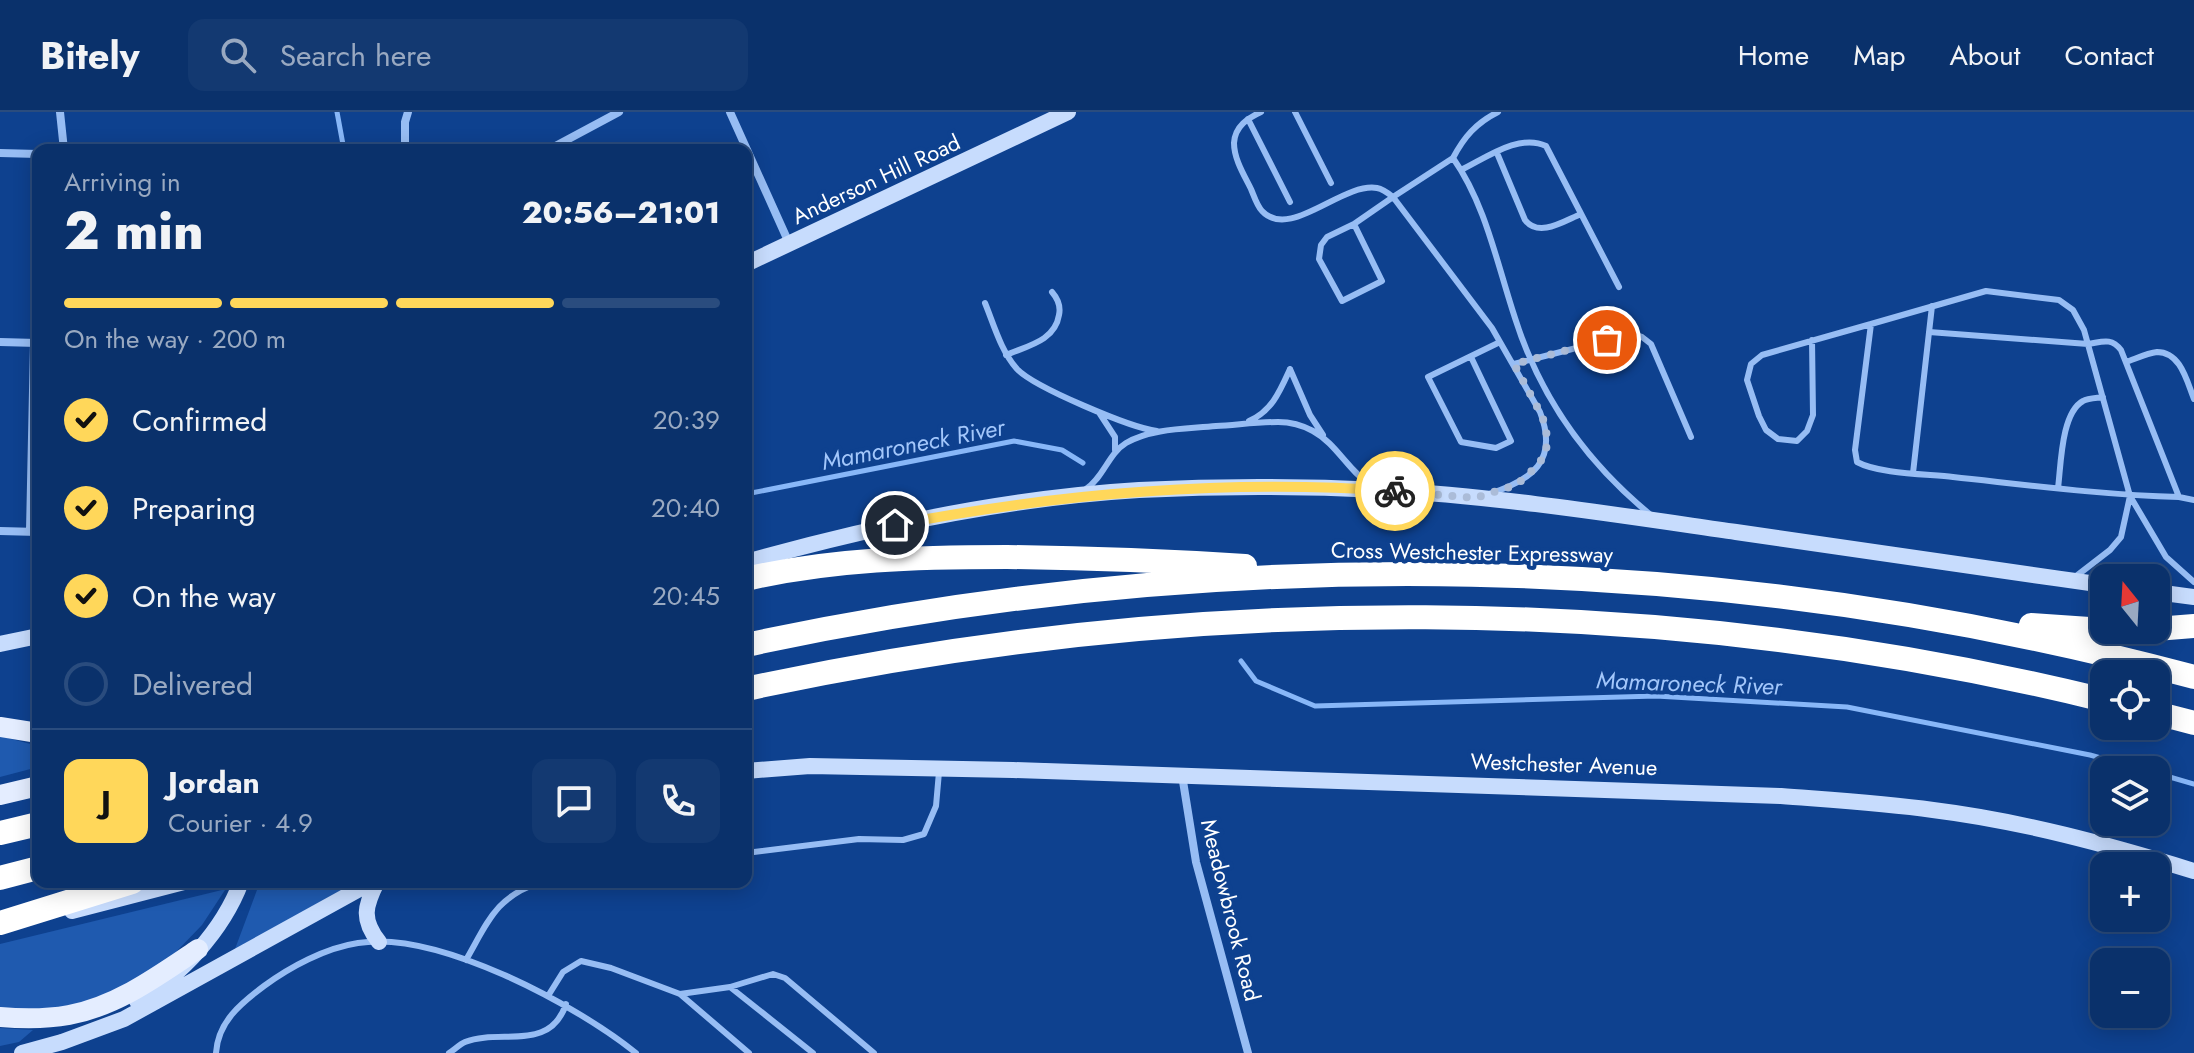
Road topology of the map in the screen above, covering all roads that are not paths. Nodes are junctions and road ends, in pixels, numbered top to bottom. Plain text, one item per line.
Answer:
1 (60, 112) edge
2 (408, 112) edge
3 (619, 112) edge
4 (730, 112) edge
5 (1068, 112) edge
6 (1261, 112) edge
7 (1295, 112) edge
8 (1498, 112) edge
9 (1248, 119) junction
10 (63, 144) edge
11 (405, 144) edge
12 (559, 144) edge
13 (744, 144) edge
14 (0, 153) edge
15 (1497, 153) junction
16 (32, 154) edge
17 (1453, 158) junction
18 (752, 161) edge
19 (1461, 170) junction
20 (1331, 183) dead end
21 (1393, 197) junction
22 (1290, 202) dead end
23 (1581, 214) junction
24 (1354, 224) junction
25 (789, 244) junction
26 (752, 261) edge
27 (1619, 287) dead end
28 (1052, 292) dead end
29 (985, 303) dead end
30 (1932, 306) junction
31 (1871, 324) junction
32 (1929, 332) junction
33 (1812, 340) junction
34 (0, 342) edge
35 (1500, 342) junction
36 (32, 343) edge
37 (2088, 344) junction
38 (1006, 355) junction
39 (1471, 357) junction
40 (1532, 360) junction
41 (2126, 362) junction
42 (1514, 364) junction
43 (2103, 397) junction
44 (2194, 399) edge
45 (1098, 411) junction
46 (1243, 424) junction
47 (1165, 431) junction
48 (1691, 437) dead end
49 (1327, 441) junction
50 (1114, 453) junction
51 (1913, 473) junction
52 (2058, 488) junction
53 (1382, 490) junction
54 (2130, 496) junction
55 (1069, 497) junction
56 (2179, 497) junction
57 (1475, 498) junction
58 (2194, 500) edge
59 (1658, 521) junction
60 (0, 531) edge
61 (32, 532) edge
62 (834, 537) junction
63 (752, 550) edge
64 (752, 560) edge
65 (1376, 573) junction
66 (752, 578) edge
67 (2070, 580) junction
68 (2194, 582) edge
69 (2090, 583) edge
70 (2170, 594) edge
71 (2194, 597) edge
72 (1922, 617) junction
73 (2194, 626) edge
74 (2170, 628) edge
75 (2090, 629) edge
76 (32, 637) edge
77 (0, 644) edge
78 (752, 644) edge
79 (2194, 677) edge
80 (752, 688) edge
81 (2090, 697) edge
82 (2170, 717) edge
83 (2194, 723) edge
84 (0, 727) edge
85 (32, 732) edge
86 (932, 768) junction
87 (752, 771) edge
88 (1182, 775) junction
89 (752, 782) edge
90 (32, 787) edge
91 (0, 795) edge
92 (32, 825) edge
93 (0, 833) edge
94 (752, 852) edge
95 (32, 870) edge
96 (2194, 871) edge
97 (0, 878) edge
98 (114, 888) edge
99 (162, 888) edge
100 (364, 888) edge
101 (372, 888) edge
102 (523, 888) edge
103 (239, 889) edge
104 (0, 925) edge
105 (379, 942) junction
106 (198, 949) junction
107 (466, 960) junction
108 (730, 987) junction
109 (680, 994) junction
110 (548, 996) junction
111 (566, 1004) junction
112 (0, 1017) edge
113 (62, 1042) junction
114 (24, 1053) edge
115 (216, 1053) edge
116 (449, 1053) edge
117 (636, 1053) edge
118 (749, 1053) edge
119 (813, 1053) edge
120 (874, 1053) edge
121 (1248, 1053) edge

1 - 10 street
2 - 11 street
3 - 12 street
4 - 13 street
5 - 25 main road, Anderson Hill Road
6 - 9 lane
7 - 20 lane
8 - 17 lane
9 - 21 lane
9 - 22 lane
14 - 16 street
15 - 19 lane
15 - 23 lane
15 - 23 lane
17 - 19 lane
17 - 21 lane
18 - 25 street
19 - 40 lane
21 - 24 lane
21 - 35 lane
23 - 27 lane
24 - 24 lane
25 - 26 main road, Anderson Hill Road
28 - 38 lane
29 - 38 lane
30 - 31 lane
30 - 32 lane
30 - 37 lane
31 - 33 lane
31 - 51 lane
32 - 37 lane
32 - 51 lane
33 - 33 lane
34 - 36 street
35 - 39 lane
35 - 42 lane
37 - 41 lane
37 - 43 lane
38 - 45 lane
39 - 39 lane
40 - 42 lane
40 - 48 lane
40 - 59 lane
41 - 44 lane
41 - 56 lane
42 - 57 lane
43 - 52 lane
43 - 54 lane
45 - 47 lane
45 - 50 lane
46 - 47 lane
46 - 49 lane
46 - 49 lane
47 - 50 lane
49 - 53 lane
50 - 55 lane
51 - 52 lane
52 - 54 lane
53 - 55 main road
53 - 57 main road
54 - 56 lane
54 - 67 lane
54 - 68 lane
55 - 62 main road
56 - 58 lane
57 - 59 main road
59 - 67 main road
60 - 61 street
62 - 63 main road
62 - 64 main road
65 - 66 highway
65 - 72 highway, Cross Westchester Expressway
65 - 78 highway, Cross Westchester Expressway
67 - 69 main road
70 - 71 main road
72 - 75 highway
72 - 79 highway, Cross Westchester Expressway
73 - 74 highway
76 - 77 main road
80 - 81 highway
82 - 83 highway
84 - 85 main road
86 - 87 main road
86 - 88 main road, Westchester Avenue
86 - 89 main road
86 - 94 lane
88 - 96 main road, Westchester Avenue
88 - 121 street, Meadowbrook Road
90 - 91 main road
92 - 93 highway
95 - 97 highway
98 - 104 highway
99 - 104 main road
100 - 113 main road
101 - 105 main road
102 - 107 lane
103 - 106 main road
105 - 107 lane
105 - 115 lane
106 - 112 main road
106 - 113 main road
107 - 110 lane
108 - 109 lane
108 - 119 lane
108 - 120 lane
109 - 110 lane
109 - 118 lane
110 - 111 lane
111 - 116 lane
111 - 117 lane
113 - 114 main road

